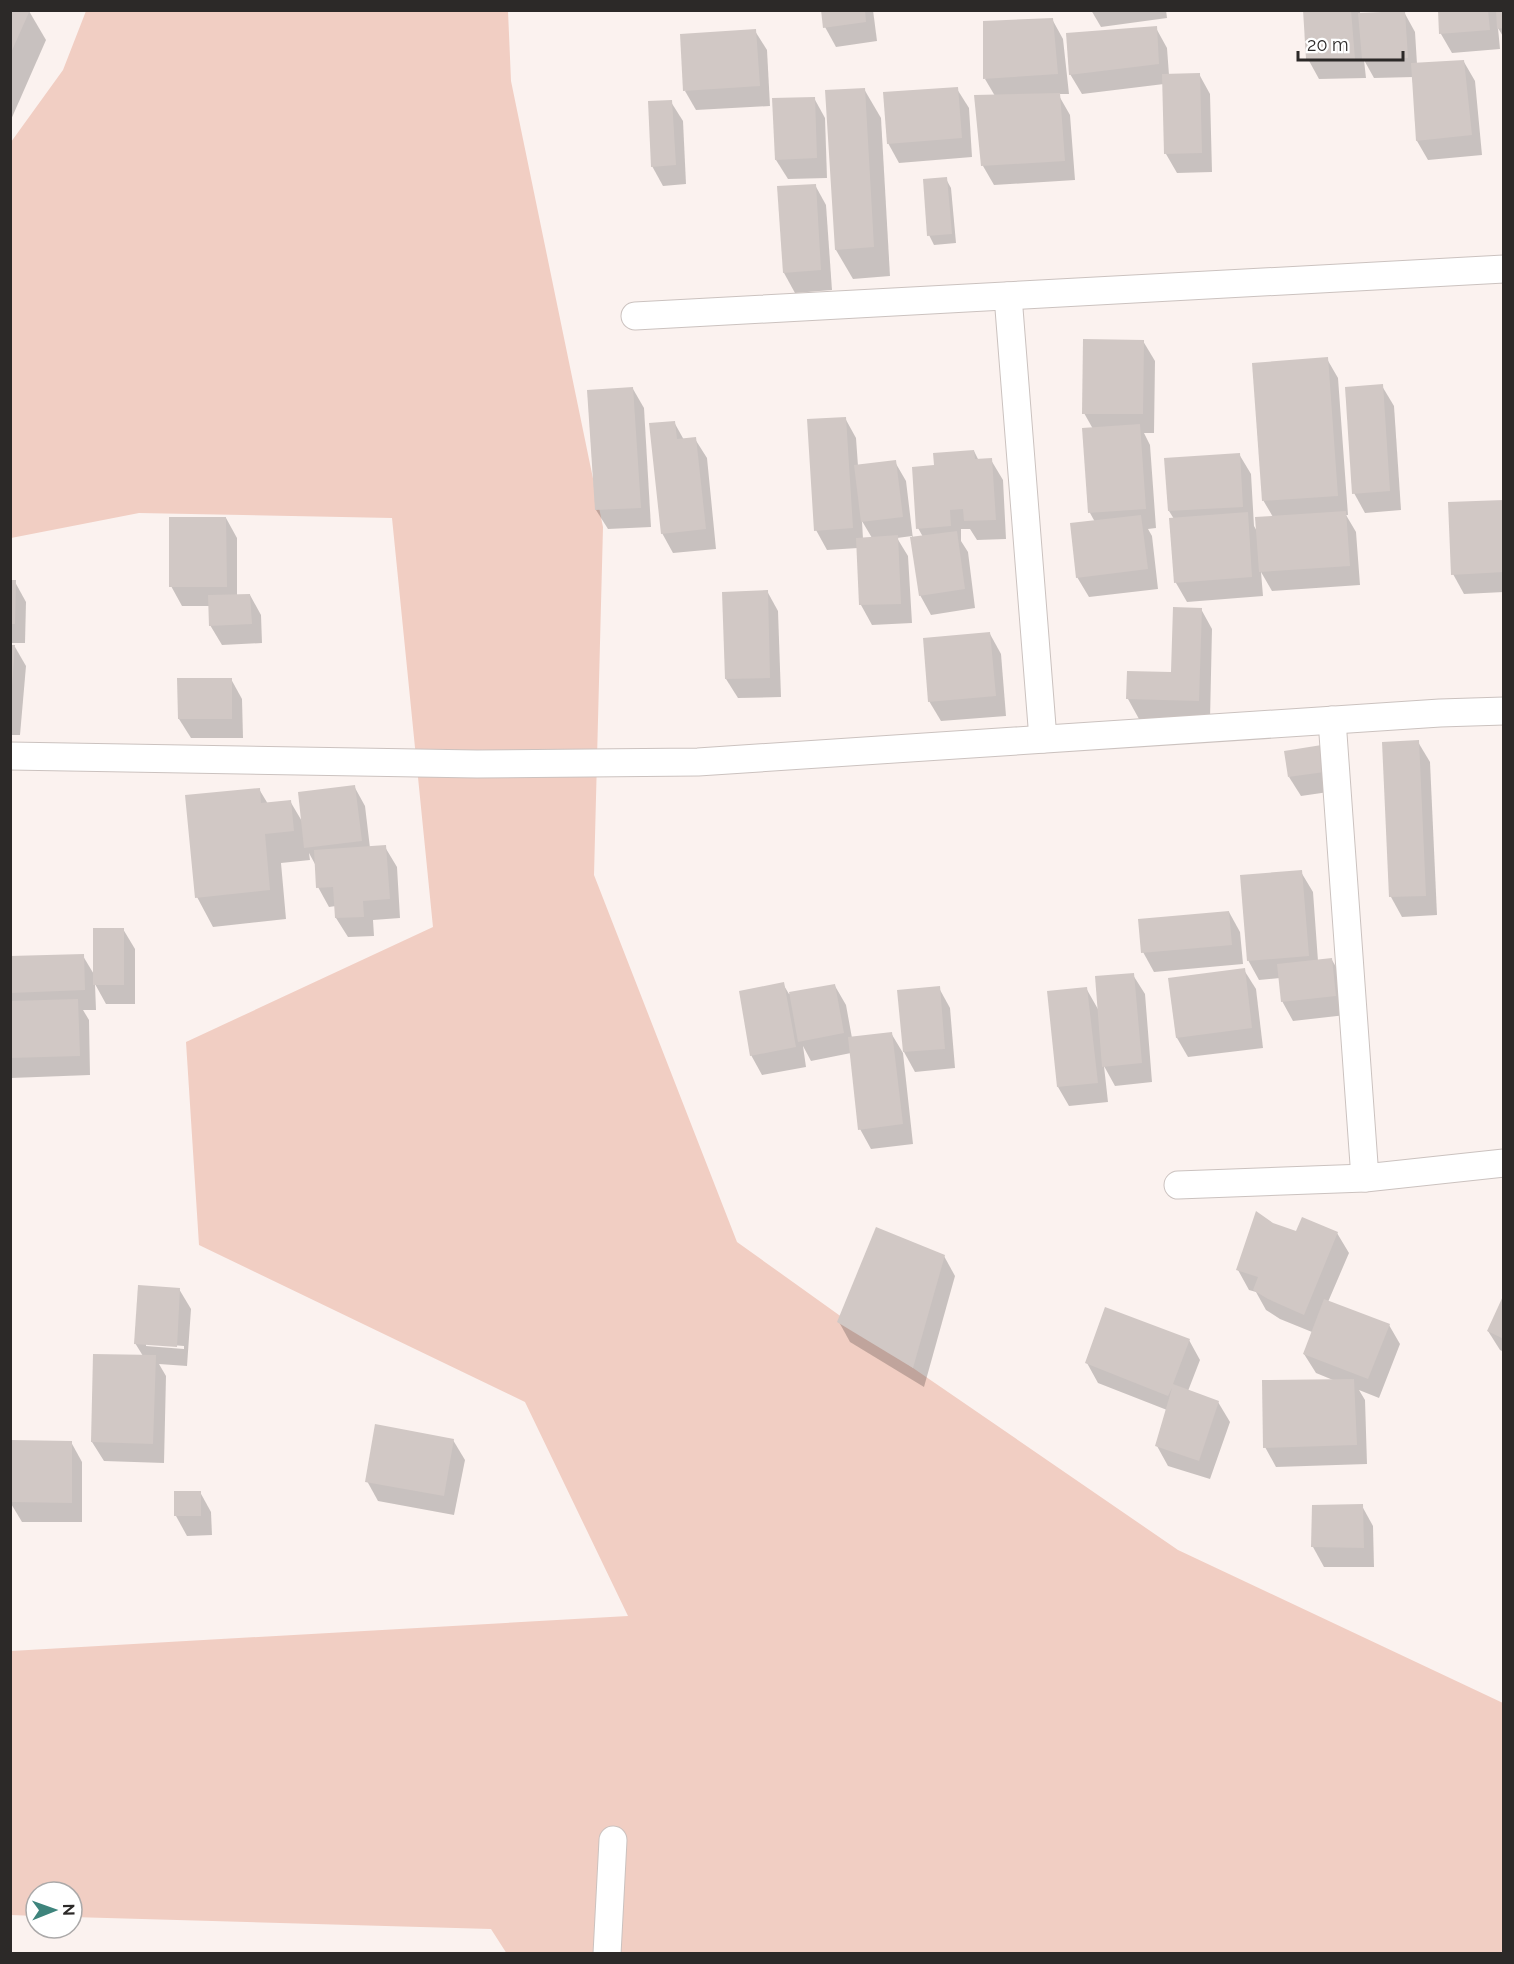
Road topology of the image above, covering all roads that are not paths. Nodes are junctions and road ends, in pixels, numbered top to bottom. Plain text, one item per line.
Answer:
1 (1503, 269) edge
2 (1008, 296) junction
3 (635, 316) dead end
4 (1503, 711) edge
5 (1332, 720) junction
6 (1043, 740) junction
7 (10, 756) edge
8 (1503, 1163) edge
9 (1365, 1178) junction
10 (1178, 1185) dead end
11 (613, 1840) dead end
12 (607, 1953) edge

1 - 2 street
2 - 3 street
2 - 6 street
4 - 5 street
5 - 6 street
5 - 9 street
6 - 7 street
8 - 9 street
9 - 10 street
11 - 12 street

